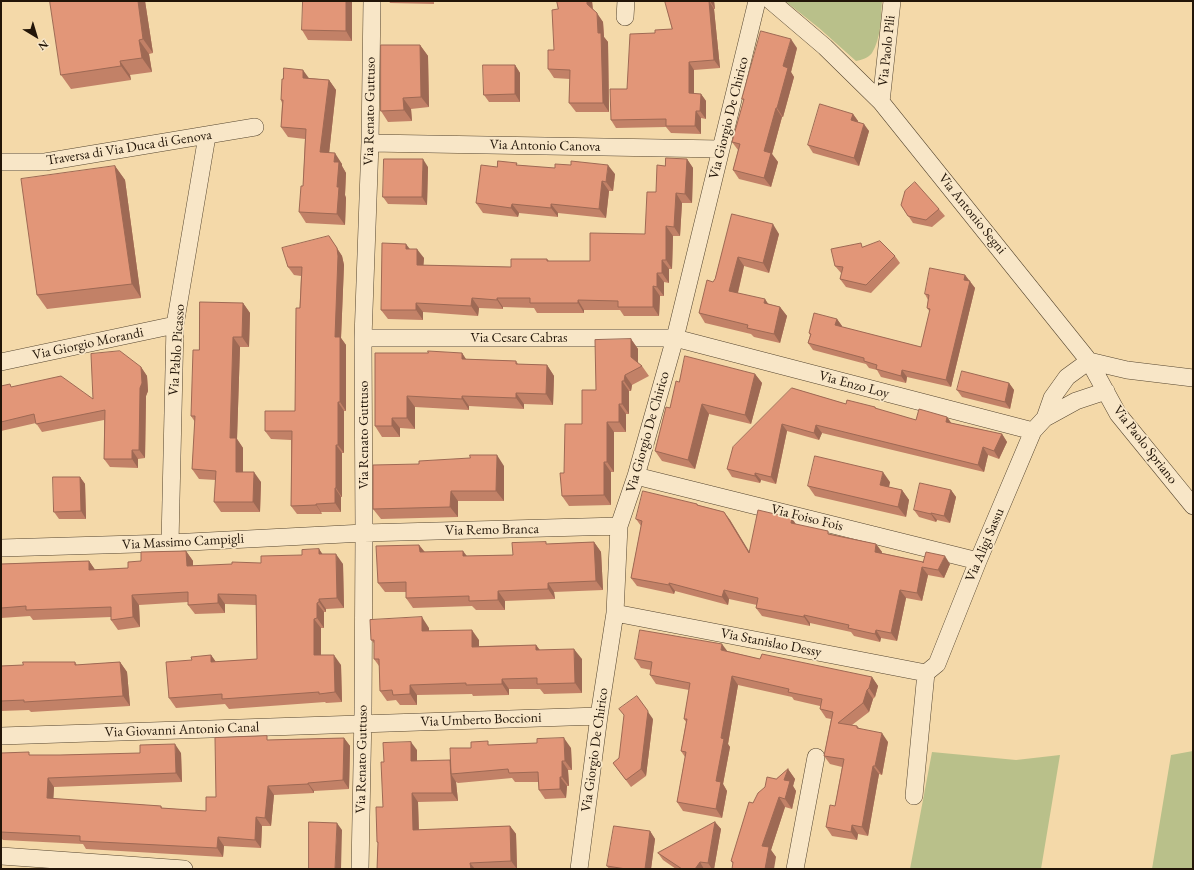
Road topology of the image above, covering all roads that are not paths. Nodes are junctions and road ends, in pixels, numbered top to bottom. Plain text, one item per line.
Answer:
1 (372, 1) edge
2 (757, 1) edge
3 (771, 1) edge
4 (892, 1) edge
5 (882, 102) junction
6 (256, 127) dead end
7 (207, 136) junction
8 (370, 143) junction
9 (722, 149) junction
10 (1, 162) edge
11 (175, 325) junction
12 (363, 338) junction
13 (675, 338) junction
14 (1089, 361) junction
15 (1, 362) edge
16 (1193, 378) edge
17 (1106, 391) junction
18 (1044, 418) junction
19 (1033, 431) junction
20 (636, 476) junction
21 (1193, 506) edge
22 (619, 526) junction
23 (364, 533) junction
24 (170, 543) junction
25 (1, 548) edge
26 (978, 561) junction
27 (615, 613) junction
28 (926, 673) junction
29 (599, 716) junction
30 (363, 724) junction
31 (1, 736) edge
32 (816, 757) dead end
33 (914, 796) dead end
34 (1, 856) edge
35 (184, 869) edge
36 (360, 869) edge
37 (579, 869) edge
38 (795, 869) edge

1 - 8 street, Via Renato Guttuso
2 - 9 street, Via Giorgio De Chirico
3 - 5 street, Via Antonio Segni
4 - 5 street, Via Paolo Pili
5 - 14 street, Via Antonio Segni
6 - 7 street, Traversa di Via Duca di Genova
7 - 10 street, Traversa di Via Duca di Genova
7 - 11 street, Via Pablo Picasso
8 - 9 street, Via Antonio Canova
8 - 12 street, Via Renato Guttuso
9 - 13 street, Via Giorgio De Chirico
11 - 15 street, Via Giorgio Morandi
11 - 24 street, Via Pablo Picasso
12 - 13 street, Via Cesare Cabras
12 - 23 street, Via Renato Guttuso
13 - 19 street, Via Enzo Loy
13 - 20 street, Via Giorgio De Chirico
14 - 16 street
14 - 17 street, Via Paolo Spriano
14 - 18 street, Via Aligi Sassu
17 - 18 street, Via Aligi Sassu
17 - 21 street, Via Paolo Spriano
18 - 19 street, Via Aligi Sassu
19 - 26 street, Via Aligi Sassu
20 - 22 street, Via Giorgio De Chirico
20 - 26 street, Via Foiso Fois
22 - 23 street, Via Remo Branca
22 - 27 street, Via Giorgio De Chirico
23 - 24 street, Via Massimo Campigli
23 - 30 street, Via Renato Guttuso
24 - 25 street, Via Massimo Campigli
26 - 28 street, Via Aligi Sassu
27 - 28 street, Via Stanislao Dessy
27 - 29 street, Via Giorgio De Chirico
28 - 33 street
29 - 30 street, Via Umberto Boccioni
29 - 37 street, Via Giorgio De Chirico
30 - 31 street, Via Giovanni Antonio Canal
30 - 36 street, Via Renato Guttuso
32 - 38 street
34 - 35 street

